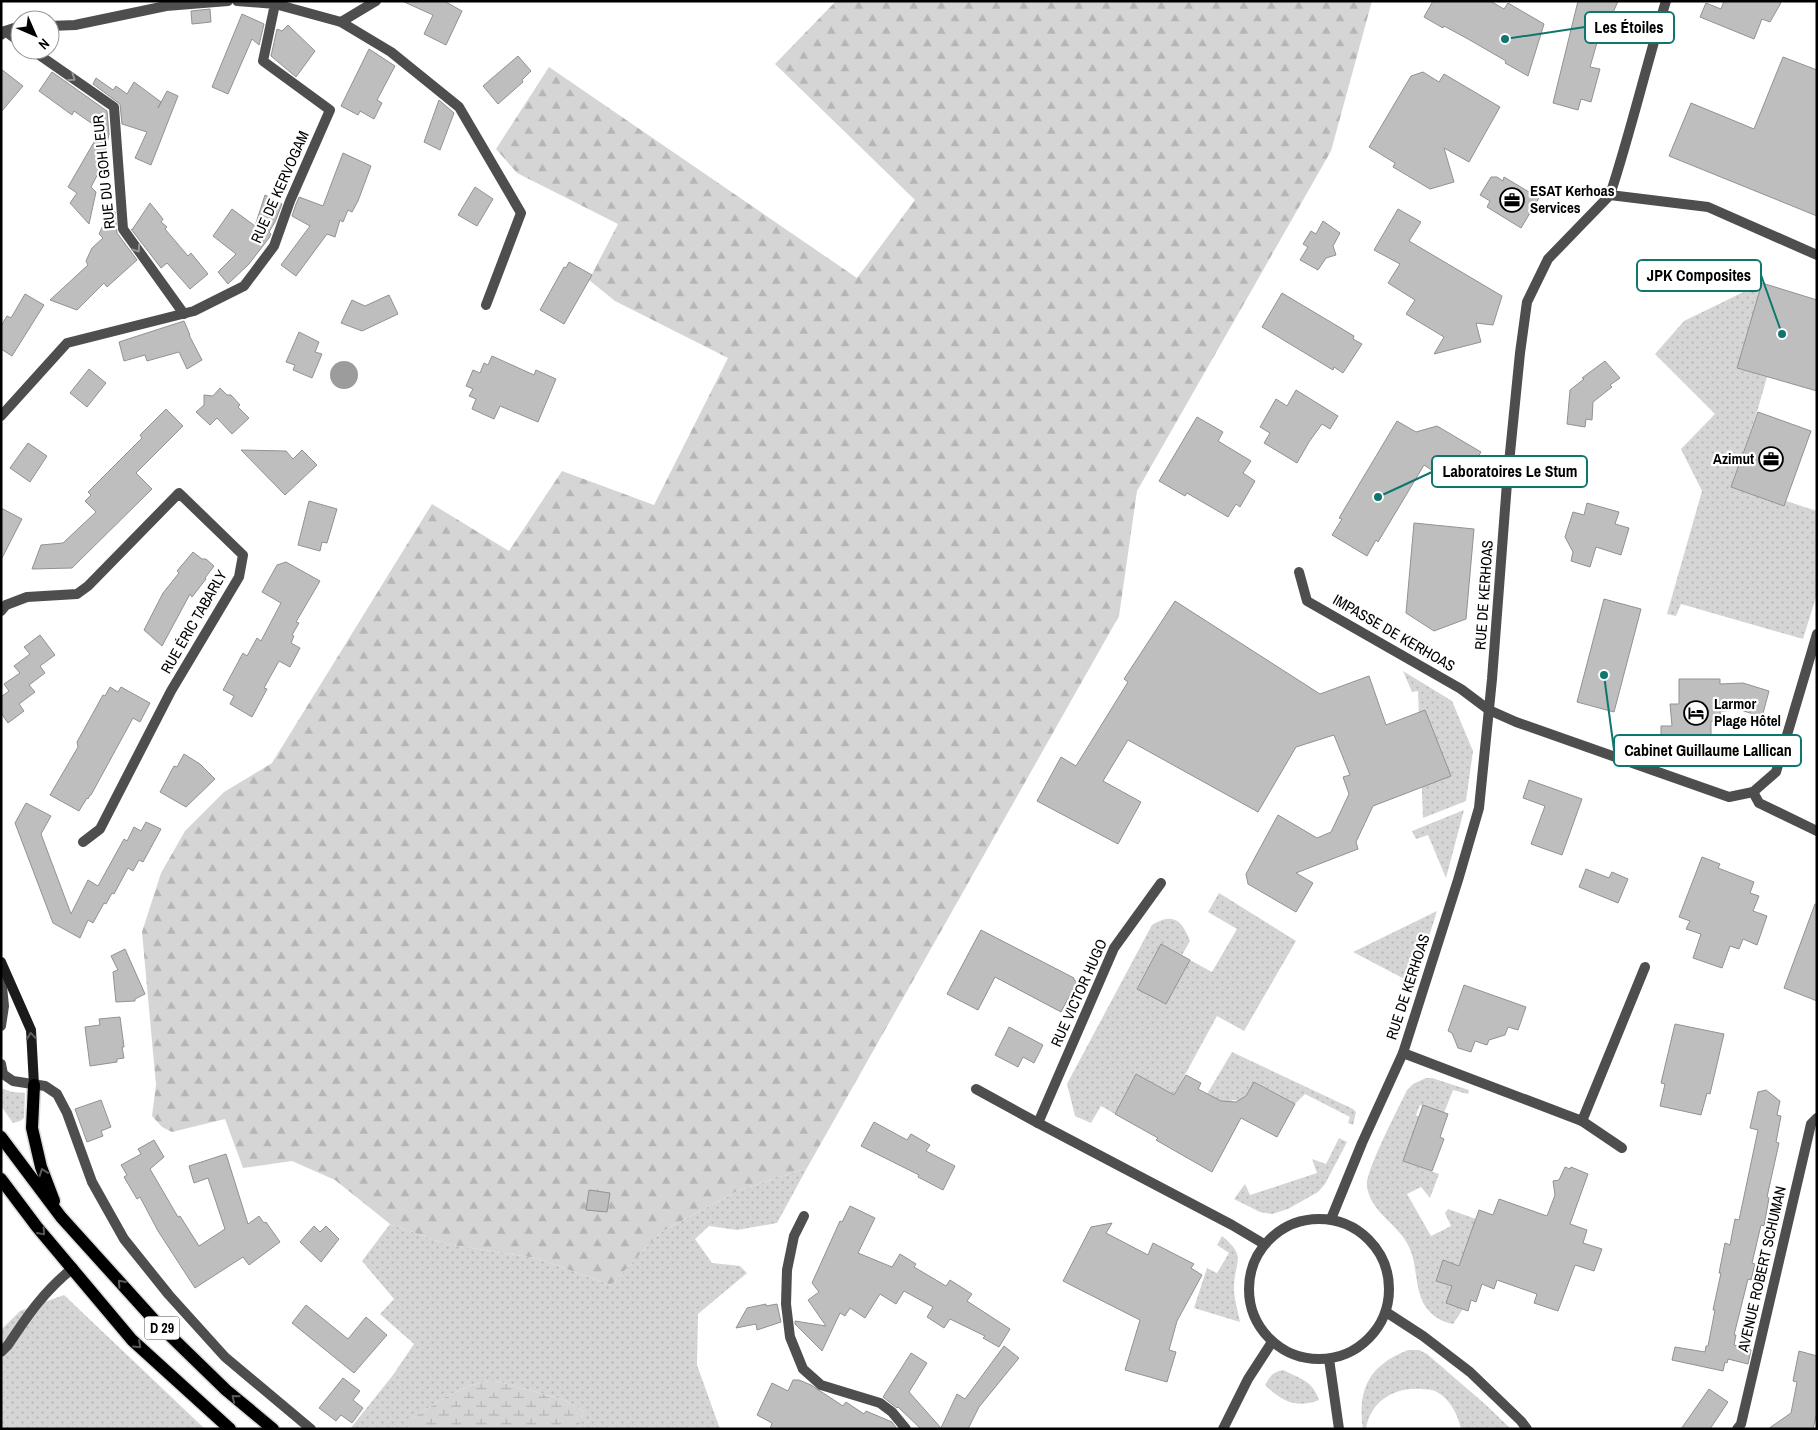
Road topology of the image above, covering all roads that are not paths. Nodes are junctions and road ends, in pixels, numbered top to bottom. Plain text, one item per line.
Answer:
1 (228, 1) edge
2 (237, 1) edge
3 (376, 1) edge
4 (1666, 1) edge
5 (275, 4) junction
6 (341, 22) junction
7 (60, 26) edge
8 (46, 60) edge
9 (1610, 195) junction
10 (1817, 256) edge
11 (486, 305) dead end
12 (184, 314) junction
13 (1, 416) edge
14 (1299, 572) dead end
15 (1, 611) edge
16 (1817, 634) edge
17 (1489, 710) junction
18 (1753, 792) junction
19 (1817, 831) edge
20 (83, 842) dead end
21 (1161, 883) dead end
22 (1, 962) edge
23 (1645, 967) dead end
24 (1, 977) edge
25 (1, 1026) edge
26 (1403, 1052) junction
27 (1, 1064) edge
28 (34, 1085) junction
29 (976, 1089) dead end
30 (1817, 1118) edge
31 (1582, 1121) junction
32 (1038, 1123) junction
33 (1, 1136) edge
34 (1622, 1148) dead end
35 (1, 1180) edge
36 (804, 1216) dead end
37 (61, 1217) junction
38 (1331, 1219) junction
39 (1264, 1244) junction
40 (73, 1268) junction
41 (1386, 1312) junction
42 (1272, 1342) junction
43 (1, 1352) edge
44 (1330, 1359) junction
45 (230, 1429) edge
46 (273, 1429) edge
47 (311, 1429) edge
48 (906, 1429) edge
49 (1223, 1429) edge
50 (1339, 1429) edge
51 (1527, 1429) edge
52 (1738, 1429) edge

1 - 7 street
2 - 5 street
3 - 6 street
4 - 9 street
5 - 6 street
5 - 12 street, RUE DE KERVOGAM
6 - 11 street
8 -> 12 street, RUE DU GOH LEUR
9 - 10 street
9 - 17 street, RUE DE KERHOAS
12 - 13 street, RUE DE KERVOGAM
14 - 17 street, IMPASSE DE KERHOAS
15 - 20 street, RUE ÉRIC TABARLY
16 - 18 street
17 - 18 street, IMPASSE DE KERHOAS
17 - 26 street, RUE DE KERHOAS
18 - 19 street
21 - 32 street, RUE VICTOR HUGO
28 -> 22 street
23 - 31 street
24 - 25 street
26 - 31 street
26 - 38 street, RUE DE KERHOAS
27 - 28 street
37 -> 28 main road
28 - 47 street
29 - 32 street
30 - 52 street, AVENUE ROBERT SCHUMAN
31 - 34 street
32 - 39 street
33 - 37 main road, D 29
35 -> 40 main road, D 29
36 - 48 street
46 -> 37 main road, D 29
38 - 39 street
38 - 41 street
39 - 42 street
40 - 43 street
40 -> 45 main road, D 29
41 - 44 street
41 - 51 street
42 - 44 street
42 - 49 street
44 - 50 street

